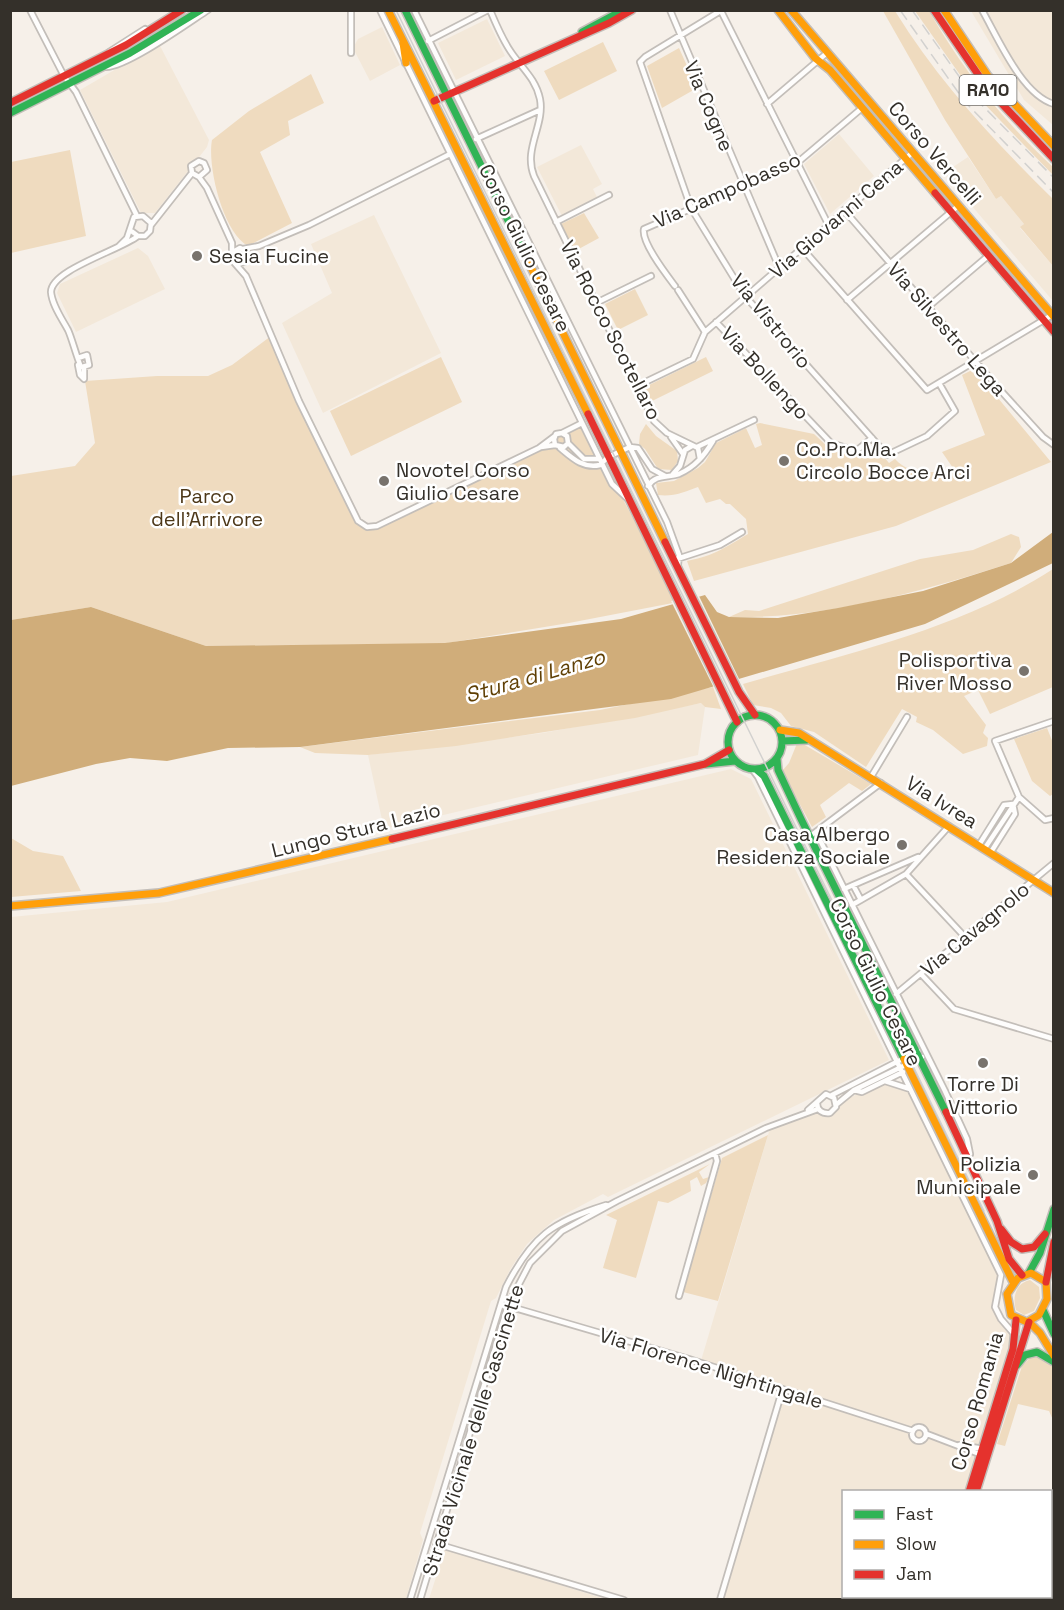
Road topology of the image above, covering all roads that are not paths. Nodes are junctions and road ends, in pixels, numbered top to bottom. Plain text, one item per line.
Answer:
1 (30, 10) edge
2 (176, 10) edge
3 (182, 10) edge
4 (201, 10) edge
5 (208, 10) edge
6 (351, 10) edge
7 (380, 10) edge
8 (388, 10) edge
9 (405, 10) edge
10 (414, 10) edge
11 (489, 10) edge
12 (632, 10) edge
13 (670, 10) edge
14 (778, 10) edge
15 (791, 10) edge
16 (934, 10) edge
17 (944, 10) edge
18 (982, 10) edge
19 (722, 11) edge
20 (622, 12) edge
21 (680, 35) junction
22 (402, 38) junction
23 (428, 41) junction
24 (828, 52) junction
25 (351, 53) dead end
26 (105, 55) junction
27 (519, 61) junction
28 (818, 61) junction
29 (406, 63) junction
30 (104, 67) junction
31 (64, 76) junction
32 (70, 84) junction
33 (449, 93) junction
34 (430, 103) junction
35 (10, 104) edge
36 (767, 104) junction
37 (1053, 104) edge
38 (862, 108) junction
39 (540, 110) junction
40 (10, 113) edge
41 (476, 139) junction
42 (1053, 146) edge
43 (481, 148) junction
44 (912, 153) junction
45 (450, 154) junction
46 (1053, 159) edge
47 (904, 160) junction
48 (797, 163) junction
49 (481, 166) junction
50 (192, 173) junction
51 (205, 174) junction
52 (200, 177) junction
53 (743, 186) junction
54 (207, 188) junction
55 (609, 195) dead end
56 (958, 206) junction
57 (691, 208) junction
58 (844, 210) junction
59 (159, 213) junction
60 (950, 213) junction
61 (135, 218) junction
62 (148, 218) junction
63 (556, 222) junction
64 (828, 224) junction
65 (151, 226) junction
66 (130, 230) junction
67 (138, 236) junction
68 (232, 243) junction
69 (259, 246) junction
70 (801, 247) junction
71 (116, 249) junction
72 (241, 249) junction
73 (233, 252) junction
74 (988, 256) junction
75 (247, 258) junction
76 (890, 263) junction
77 (238, 264) junction
78 (779, 267) junction
79 (246, 276) junction
80 (651, 276) dead end
81 (745, 296) junction
82 (847, 300) junction
83 (596, 303) junction
84 (928, 307) junction
85 (1053, 316) edge
86 (1043, 320) junction
87 (716, 322) junction
88 (705, 332) junction
89 (1053, 332) edge
90 (76, 346) junction
91 (85, 355) junction
92 (78, 358) junction
93 (976, 361) junction
94 (78, 365) junction
95 (84, 368) junction
96 (939, 383) junction
97 (637, 386) junction
98 (754, 420) dead end
99 (582, 423) junction
100 (562, 433) junction
101 (670, 435) junction
102 (555, 436) junction
103 (927, 436) joint
104 (872, 438) junction
105 (713, 441) junction
106 (568, 443) junction
107 (558, 446) junction
108 (1053, 446) edge
109 (694, 447) junction
110 (539, 448) junction
111 (625, 449) junction
112 (683, 455) junction
113 (700, 459) junction
114 (604, 460) junction
115 (693, 465) junction
116 (668, 476) junction
117 (648, 486) junction
118 (742, 532) dead end
119 (677, 562) junction
120 (755, 715) junction
121 (907, 717) dead end
122 (1053, 721) edge
123 (737, 722) junction
124 (780, 730) junction
125 (782, 741) junction
126 (812, 741) junction
127 (729, 750) junction
128 (777, 759) junction
129 (735, 761) junction
130 (705, 764) junction
131 (755, 770) junction
132 (871, 777) junction
133 (881, 783) junction
134 (1019, 797) junction
135 (1013, 804) junction
136 (1053, 818) edge
137 (949, 826) junction
138 (813, 834) junction
139 (985, 848) junction
140 (920, 856) junction
141 (1053, 863) edge
142 (906, 874) junction
143 (1034, 880) junction
144 (853, 885) junction
145 (844, 889) junction
146 (1053, 893) edge
147 (861, 900) junction
148 (852, 905) junction
149 (10, 906) edge
150 (965, 937) junction
151 (864, 938) junction
152 (921, 974) junction
153 (896, 994) junction
154 (1053, 1039) edge
155 (922, 1053) junction
156 (903, 1065) junction
157 (885, 1081) junction
158 (910, 1089) junction
159 (854, 1090) junction
160 (831, 1095) junction
161 (817, 1102) junction
162 (837, 1104) junction
163 (818, 1109) junction
164 (806, 1111) junction
165 (715, 1153) junction
166 (617, 1201) junction
167 (973, 1208) junction
168 (1053, 1209) edge
169 (997, 1221) junction
170 (1045, 1234) junction
171 (1053, 1242) edge
172 (1025, 1274) junction
173 (1013, 1282) junction
174 (1050, 1283) edge
175 (679, 1296) dead end
176 (508, 1306) junction
177 (1043, 1310) junction
178 (1008, 1311) junction
179 (998, 1314) junction
180 (1016, 1320) junction
181 (1029, 1322) junction
182 (1015, 1334) junction
183 (1053, 1334) edge
184 (1053, 1356) edge
185 (1053, 1362) edge
186 (1017, 1365) junction
187 (782, 1391) junction
188 (913, 1431) junction
189 (927, 1434) junction
190 (985, 1453) junction
191 (443, 1490) junction
192 (969, 1490) edge
193 (976, 1490) edge
194 (452, 1492) junction
195 (437, 1544) junction
196 (410, 1599) edge
197 (420, 1599) edge
198 (624, 1599) edge
199 (720, 1599) edge

1 - 31 street
2 - 26 street
3 - 26 main road
4 - 30 main road
5 - 30 street
6 - 25 street
7 - 29 street, Corso Giulio Cesare
8 - 22 main road, Corso Giulio Cesare
9 - 33 main road, Corso Giulio Cesare
10 - 23 street, Corso Giulio Cesare
11 - 23 street
11 - 27 street, Via Rocco Scotellaro
12 - 20 main road
13 - 21 street, Via Cogne
14 - 28 main road, Corso Vercelli
15 - 24 main road, Corso Vercelli
16 - 46 main road, RA10
17 - 42 main road, RA10
18 - 37 street
19 - 21 street
19 - 36 street
20 - 27 main road
21 - 53 street, Via Cogne
21 - 57 street, Via Vistrorio
22 - 29 main road
22 - 34 main road, Corso Giulio Cesare
23 - 33 street, Corso Giulio Cesare
24 - 28 street
24 - 44 main road, Corso Vercelli
26 - 31 main road
27 - 33 main road
27 - 39 street, Via Rocco Scotellaro
28 - 36 street
28 - 38 main road, Corso Vercelli
29 - 34 street, Corso Giulio Cesare
30 - 32 main road
31 - 32 street
31 - 35 main road
32 - 40 main road
32 - 61 street
33 - 34 main road
33 - 41 street, Corso Giulio Cesare
33 - 49 main road, Corso Giulio Cesare
34 - 45 street, Corso Giulio Cesare
34 - 114 main road, Corso Giulio Cesare
36 - 48 street
38 - 47 main road, Corso Vercelli
38 - 48 street, Via Campobasso
39 - 41 street
39 - 63 street, Via Rocco Scotellaro
41 - 43 street, Corso Giulio Cesare
43 - 49 street, Corso Giulio Cesare
43 - 111 street, Corso Giulio Cesare
44 - 47 street, Via Giovanni Cena
44 - 56 main road, Corso Vercelli
45 - 69 street
45 - 99 street, Corso Giulio Cesare
47 - 58 street, Via Giovanni Cena
47 - 60 main road, Corso Vercelli
48 - 53 street, Via Campobasso
48 - 64 street
49 - 111 main road, Corso Giulio Cesare
50 - 51 street
50 - 52 street
50 - 59 street
51 - 52 street
51 - 54 street
52 - 54 street
53 - 57 street, Via Campobasso
53 - 78 street, Via Cogne
54 - 68 street
55 - 63 street, Via Rocco Scotellaro
56 - 60 street
56 - 85 main road, Corso Vercelli
57 - 81 street, Via Vistrorio
57 - 88 street, Via Campobasso
58 - 64 street, Via Giovanni Cena
58 - 76 street, Via Silvestro Lega
59 - 62 street
59 - 65 street
60 - 74 main road, Corso Vercelli
60 - 76 street
61 - 62 street
61 - 66 street
62 - 65 street
63 - 83 street, Via Rocco Scotellaro
64 - 70 street, Via Giovanni Cena
65 - 67 street
66 - 67 street
66 - 71 street
67 - 71 street
68 - 72 street
68 - 73 street
69 - 72 street
69 - 75 street
70 - 78 street, Via Giovanni Cena
70 - 82 street
71 - 90 street
72 - 73 street
72 - 75 street
73 - 77 street
74 - 84 street
74 - 86 main road, Corso Vercelli
75 - 77 street
75 - 79 street
76 - 82 street
76 - 84 street, Via Silvestro Lega
77 - 79 street
78 - 81 street, Via Giovanni Cena
79 - 110 street
80 - 83 street
81 - 87 street, Via Giovanni Cena
81 - 104 street, Via Vistrorio
82 - 96 street
83 - 97 street, Via Rocco Scotellaro
84 - 93 street, Via Silvestro Lega
85 - 86 street
86 - 89 main road, Corso Vercelli
86 - 93 street
87 - 88 street, Via Giovanni Cena
87 - 104 street, Via Bollengo
88 - 97 street, Via Giovanni Cena
90 - 91 street
90 - 92 street
91 - 92 street
91 - 95 street
92 - 94 street
93 - 96 street
93 - 108 street, Via Silvestro Lega
94 - 95 street
94 - 95 street
96 - 103 street, Via Silvestro Lega
97 - 101 street, Via Rocco Scotellaro
98 - 105 street
99 - 100 street
99 - 114 street, Corso Giulio Cesare
100 - 102 street
100 - 106 street
101 - 109 street, Via Rocco Scotellaro
101 - 112 street, Via Rocco Scotellaro
102 - 107 street
102 - 110 street
103 - 104 street, Via Vistrorio
105 - 109 street
105 - 113 street
106 - 107 street
106 - 114 street
107 - 110 street
107 - 114 street
109 - 112 street
109 - 113 street
111 - 114 street
111 - 116 street
111 - 117 street, Corso Giulio Cesare
111 - 119 main road, Corso Giulio Cesare
112 - 115 street
112 - 116 street
113 - 115 street
114 - 123 main road, Corso Giulio Cesare
115 - 116 street
116 - 117 street
117 - 119 street, Corso Giulio Cesare
118 - 119 street
119 - 120 main road, Corso Giulio Cesare
120 - 123 main road
120 - 124 main road
121 - 132 street
122 - 134 street
123 - 127 main road
124 - 125 main road
124 - 126 main road, Via Ivrea
125 - 126 main road
125 - 128 main road
126 - 132 main road, Via Ivrea
127 - 129 main road
127 - 130 main road, Lungo Stura Lazio
128 - 131 main road
128 - 138 main road, Corso Giulio Cesare
129 - 130 main road, Lungo Stura Lazio
129 - 131 main road
130 - 149 main road, Lungo Stura Lazio
131 - 156 main road, Corso Giulio Cesare
132 - 133 main road, Via Ivrea
133 - 137 main road, Via Ivrea
133 - 138 street
134 - 135 street
134 - 136 street
135 - 139 street
135 - 139 street
137 - 139 main road, Via Ivrea
137 - 140 street
138 - 145 street, Corso Giulio Cesare
138 - 151 main road, Corso Giulio Cesare
139 - 143 main road, Via Ivrea
140 - 142 street
140 - 144 street
141 - 143 street, Via Cavagnolo
142 - 147 street
142 - 150 street
143 - 146 main road, Via Ivrea
143 - 150 street, Via Cavagnolo
144 - 145 street
144 - 147 street
145 - 148 street, Corso Giulio Cesare
147 - 148 street
148 - 151 street, Corso Giulio Cesare
150 - 152 street, Via Cavagnolo
151 - 153 street, Corso Giulio Cesare
151 - 155 main road, Corso Giulio Cesare
152 - 153 street, Via Cavagnolo
152 - 154 street
153 - 155 street, Corso Giulio Cesare
155 - 156 street
155 - 169 main road, Corso Giulio Cesare
156 - 157 street
156 - 158 street, Corso Giulio Cesare
156 - 159 street
156 - 160 street
156 - 167 main road, Corso Giulio Cesare
157 - 158 street
157 - 159 street
158 - 167 street, Corso Giulio Cesare
159 - 162 street
160 - 161 street
160 - 162 street
161 - 163 street
161 - 164 street
162 - 163 street
163 - 164 street
164 - 165 street, Strada Vicinale delle Cascinette
165 - 166 street, Strada Vicinale delle Cascinette
165 - 175 street
166 - 176 street, Strada Vicinale delle Cascinette
166 - 191 street, Strada Vicinale delle Cascinette
167 - 173 main road, Corso Giulio Cesare
167 - 179 street, Corso Giulio Cesare
168 - 170 main road
169 - 170 main road
169 - 172 main road, Corso Giulio Cesare
170 - 172 main road
171 - 174 main road
172 - 173 main road
172 - 174 main road
173 - 178 main road
174 - 177 main road
176 - 187 street, Via Florence Nightingale
176 - 194 street, Strada Vicinale delle Cascinette
177 - 181 main road
177 - 183 main road
178 - 179 street
178 - 180 main road
179 - 182 street
180 - 181 main road
180 - 182 main road, Corso Romania
181 - 184 main road
181 - 186 main road, Corso Romania
182 - 190 main road, Corso Romania
185 - 186 main road
186 - 190 main road, Corso Romania
187 - 188 street, Via Florence Nightingale
187 - 199 street
188 - 189 street
188 - 189 street
189 - 190 street
190 - 192 main road, Corso Romania
190 - 193 main road, Corso Romania
191 - 194 street
191 - 196 street, Strada Vicinale delle Cascinette
194 - 195 street, Strada Vicinale delle Cascinette
195 - 197 street, Strada Vicinale delle Cascinette
195 - 198 street

